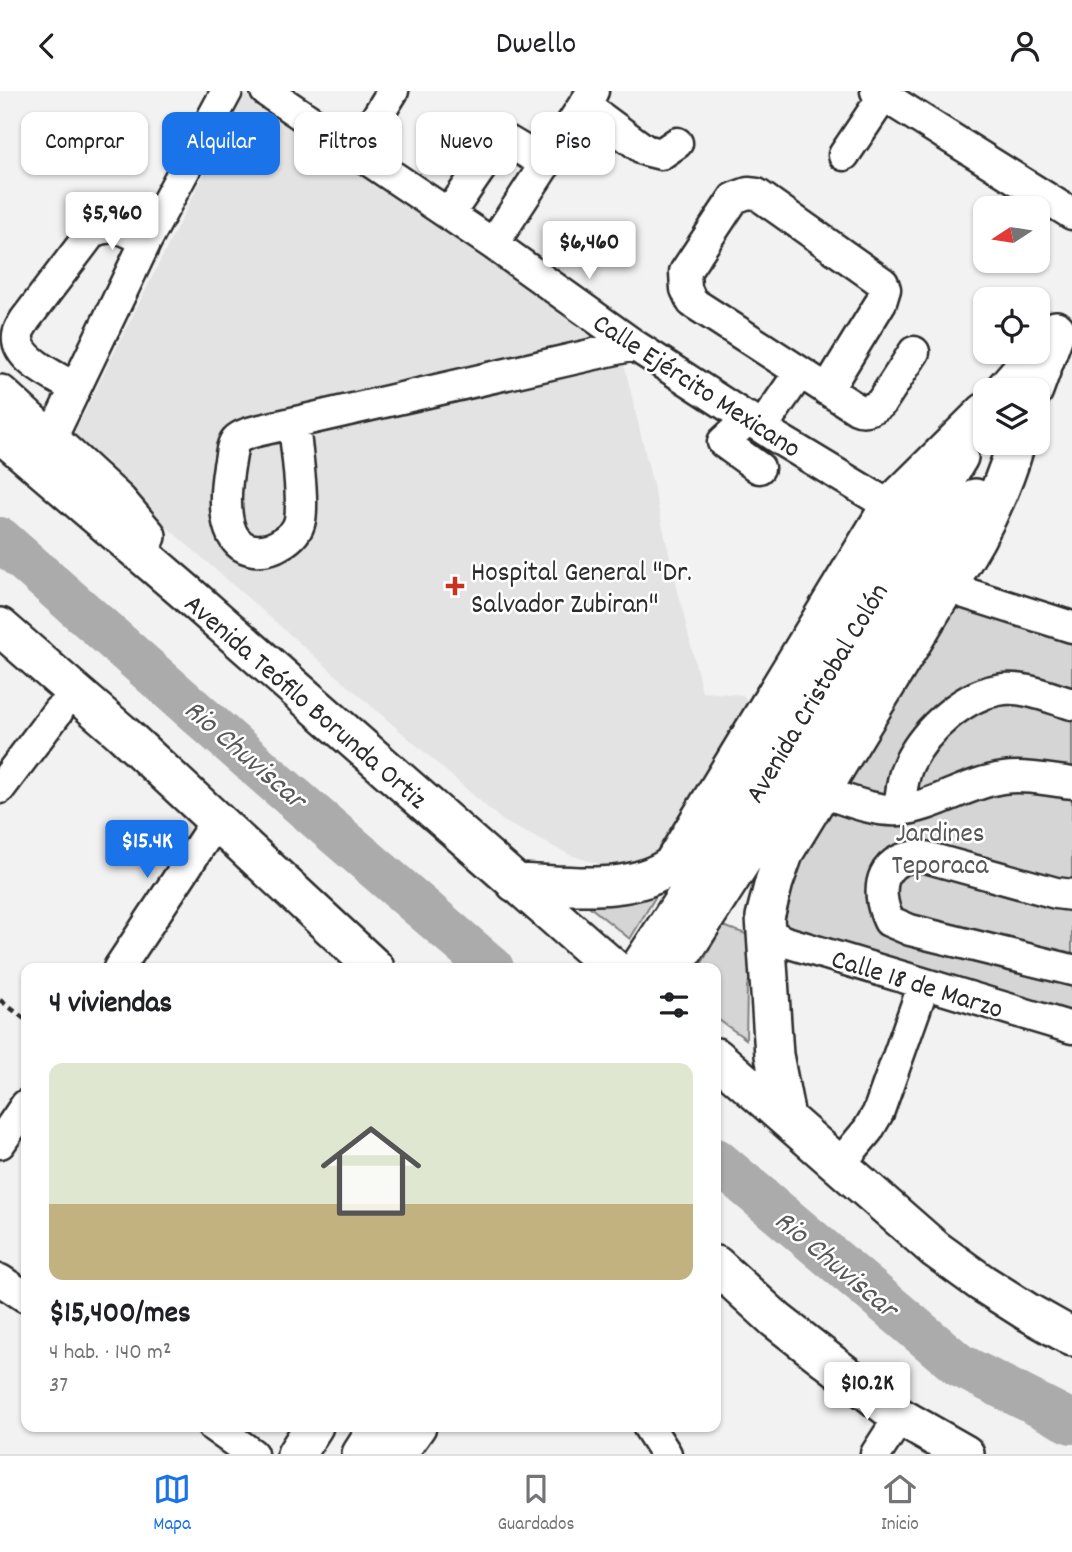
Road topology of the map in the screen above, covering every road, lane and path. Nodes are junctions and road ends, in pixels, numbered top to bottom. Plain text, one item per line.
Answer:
1 (227, 91) edge
2 (266, 91) edge
3 (393, 91) edge
4 (882, 93) edge
5 (589, 98) edge
6 (298, 112) edge
7 (380, 112) edge
8 (677, 143) dead end
9 (531, 155) edge
10 (844, 155) dead end
11 (391, 175) edge
12 (539, 175) edge
13 (449, 214) junction
14 (1072, 214) edge
15 (146, 241) junction
16 (493, 244) junction
17 (1051, 334) edge
18 (634, 345) junction
19 (914, 352) dead end
20 (800, 372) junction
21 (1014, 378) edge
22 (1038, 378) edge
23 (75, 387) junction
24 (827, 390) junction
25 (0, 394) edge
26 (294, 423) dead end
27 (973, 425) edge
28 (763, 428) junction
29 (0, 433) edge
30 (973, 433) edge
31 (50, 441) junction
32 (1007, 455) edge
33 (890, 506) junction
34 (936, 579) junction
35 (182, 589) junction
36 (0, 627) edge
37 (1072, 627) edge
38 (0, 659) edge
39 (1072, 704) edge
40 (58, 711) junction
41 (173, 779) junction
42 (1072, 783) edge
43 (0, 788) edge
44 (822, 792) junction
45 (899, 810) junction
46 (217, 820) junction
47 (515, 883) junction
48 (1072, 895) edge
49 (766, 932) junction
50 (122, 963) edge
51 (370, 963) edge
52 (607, 963) edge
53 (642, 963) edge
54 (676, 963) edge
55 (1072, 969) edge
56 (924, 984) junction
57 (0, 1000) edge
58 (21, 1016) edge
59 (1072, 1028) edge
60 (721, 1061) edge
61 (21, 1112) edge
62 (786, 1117) junction
63 (0, 1143) edge
64 (839, 1165) junction
65 (721, 1270) edge
66 (0, 1280) edge
67 (21, 1294) edge
68 (1072, 1337) edge
69 (900, 1417) junction
70 (221, 1432) edge
71 (310, 1432) edge
72 (336, 1432) edge
73 (375, 1432) edge
74 (413, 1432) edge
75 (652, 1432) edge
76 (252, 1454) edge
77 (296, 1454) edge
78 (322, 1454) edge
79 (361, 1454) edge
80 (397, 1454) edge
81 (666, 1454) edge
82 (876, 1454) edge
83 (965, 1454) edge

1 - 15 street
2 - 6 street, Calle Ejército Mexicano
3 - 7 street
4 - 10 street
4 - 14 street
5 - 8 street
9 - 13 street
11 - 13 street, Calle Ejército Mexicano
12 - 16 street
13 - 16 street, Calle Ejército Mexicano
15 - 23 street
15 - 23 street
16 - 18 street, Calle Ejército Mexicano
17 - 21 main road
17 - 22 main road
18 - 26 street
18 - 28 street, Calle Ejército Mexicano
19 - 24 street
20 - 24 street
20 - 24 street
20 - 28 street
23 - 31 street
25 - 31 main road
27 - 33 main road
28 - 28 street
28 - 33 street, Calle Ejército Mexicano
29 - 35 main road, Avenida Teófilo Borunda Ortiz
30 - 53 main road, Avenida Cristobal Colón
31 - 35 main road
32 - 34 main road, Avenida Cristobal Colón
33 - 47 main road
34 - 37 street
34 - 44 main road
34 - 54 main road, Avenida Cristobal Colón
35 - 47 main road, Avenida Teófilo Borunda Ortiz
36 - 41 main road
38 - 40 main road
39 - 45 street
40 - 41 main road
40 - 43 street
41 - 46 main road
42 - 45 street
44 - 45 street
44 - 49 main road
46 - 50 street
46 - 51 main road
47 - 52 main road, Avenida Teófilo Borunda Ortiz
48 - 55 street
49 - 56 street, Calle 18 de Marzo
49 - 62 main road
56 - 59 street, Calle 18 de Marzo
56 - 64 street
57 - 58 path
60 - 62 main road
61 - 63 street
62 - 64 main road
64 - 68 main road
65 - 69 main road
66 - 67 street
69 - 82 street
69 - 83 main road
70 - 76 street
71 - 77 main road
72 - 78 main road
73 - 79 main road
74 - 80 main road
75 - 81 street

